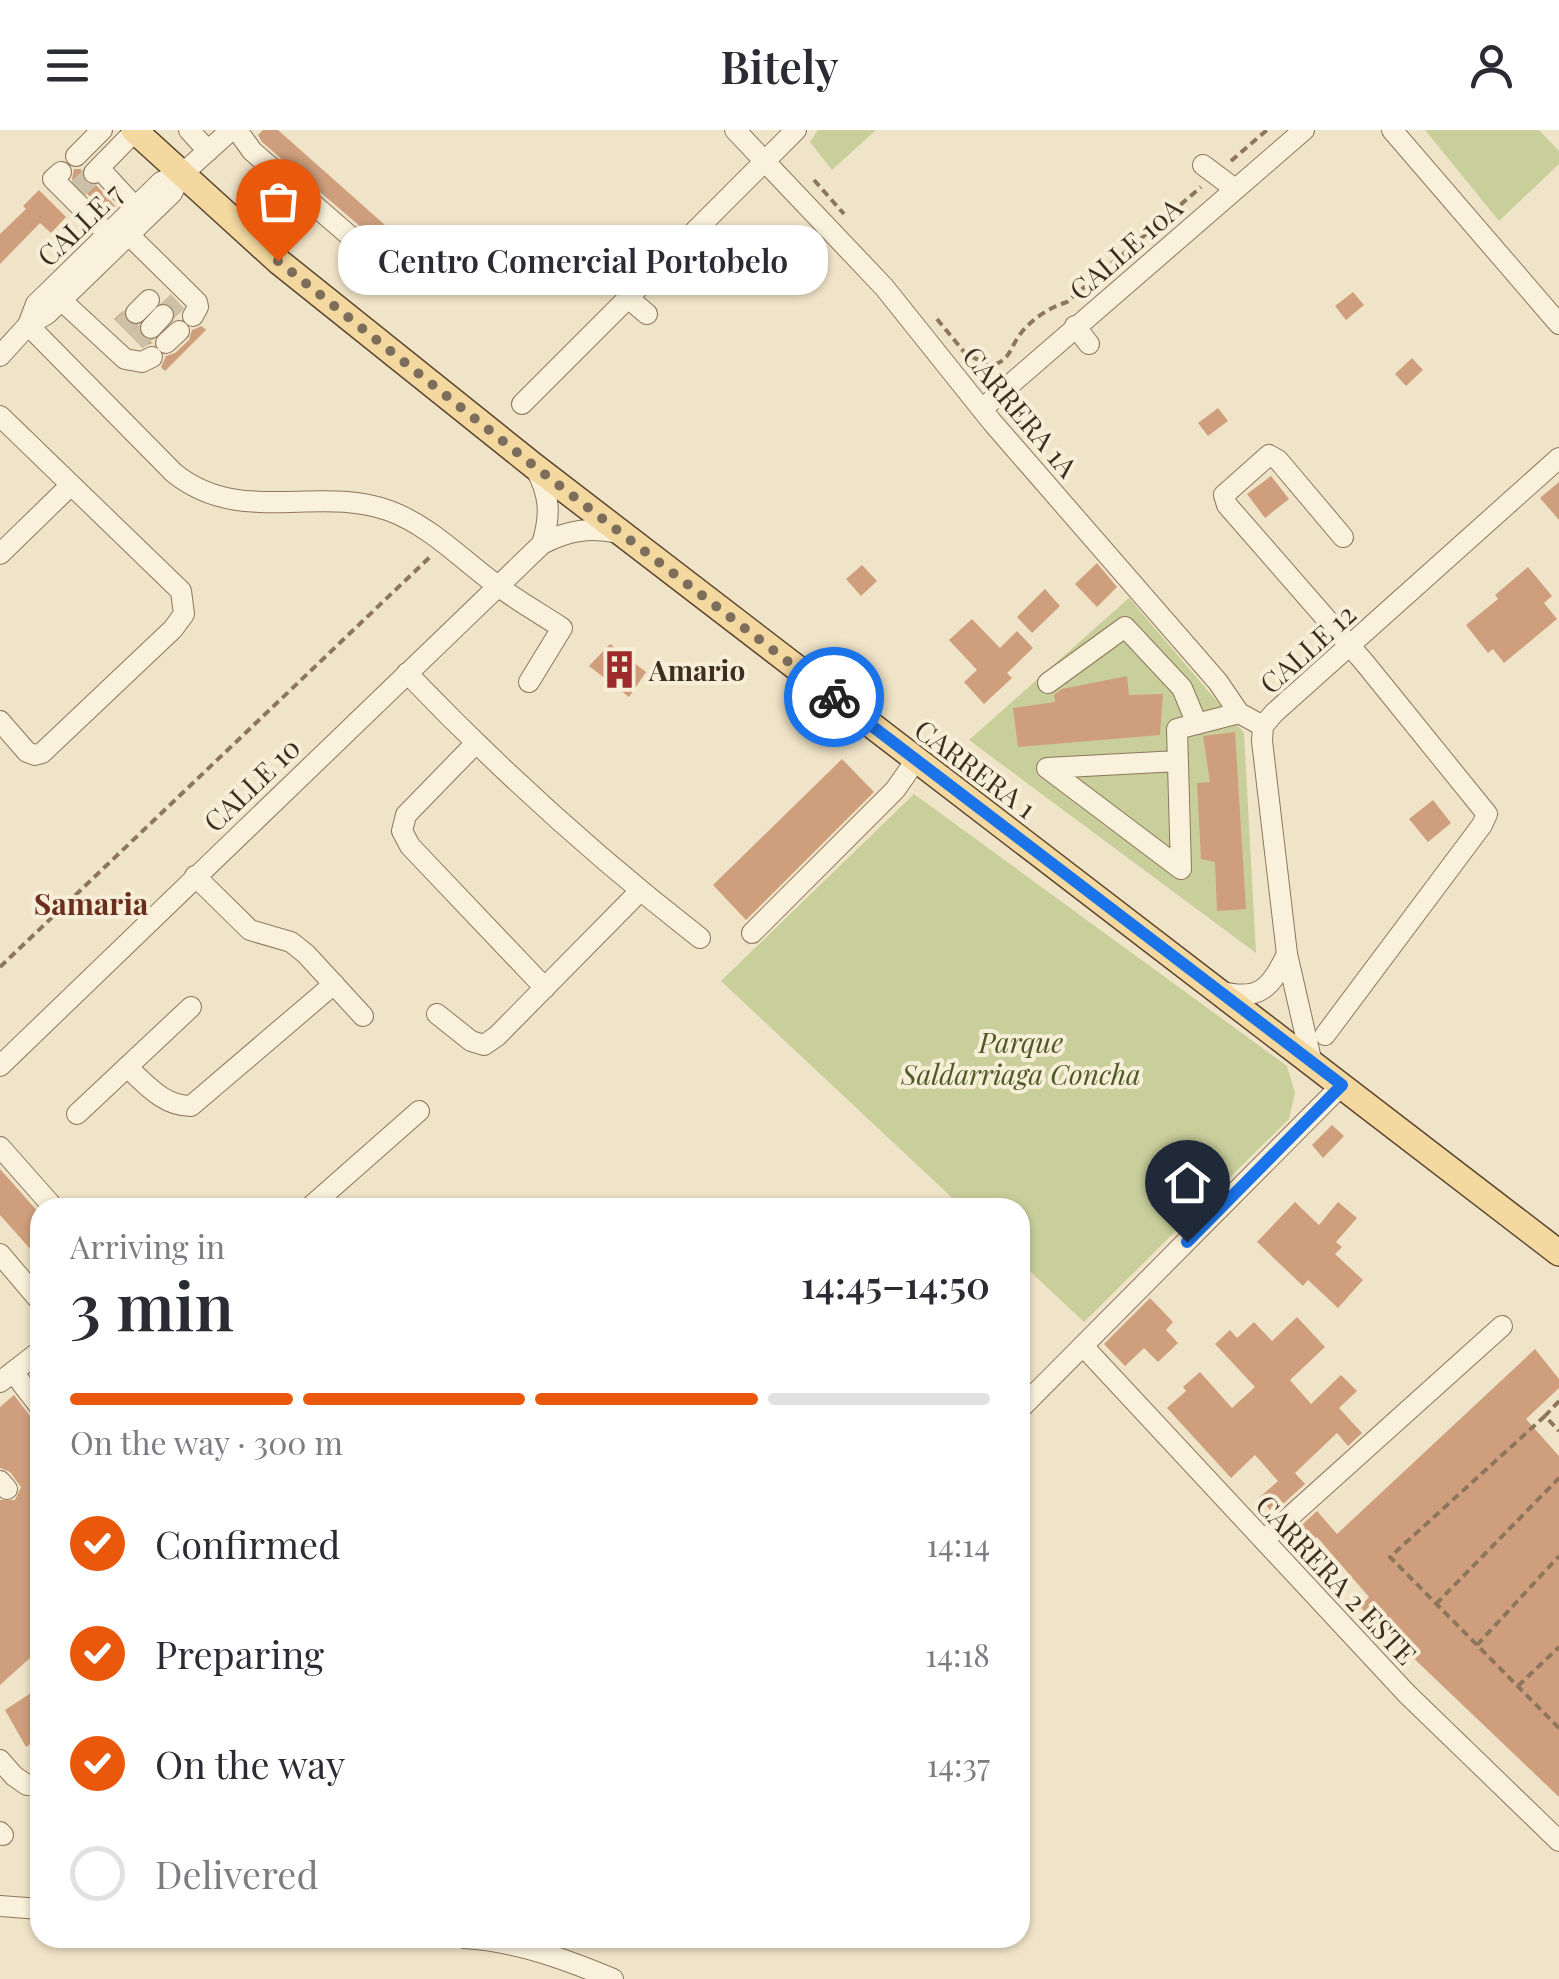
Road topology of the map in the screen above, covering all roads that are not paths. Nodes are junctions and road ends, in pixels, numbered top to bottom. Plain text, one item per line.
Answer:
1 (102, 130) edge
2 (188, 130) edge
3 (234, 130) edge
4 (734, 130) edge
5 (796, 130) edge
6 (1304, 130) edge
7 (1392, 130) edge
8 (135, 131) edge
9 (208, 151) junction
10 (76, 156) tunnel mouth
11 (766, 162) junction
12 (1265, 163) junction
13 (1209, 170) road end
14 (61, 172) dead end
15 (181, 175) junction
16 (1280, 179) dead end
17 (1235, 189) junction
18 (131, 203) junction
19 (112, 232) junction
20 (359, 244) dead end
21 (628, 298) junction
22 (62, 300) junction
23 (647, 314) dead end
24 (1556, 315) edge
25 (28, 325) junction
26 (1075, 326) junction
27 (1089, 344) dead end
28 (1, 352) edge
29 (522, 404) dead end
30 (0, 416) edge
31 (986, 421) junction
32 (1559, 458) edge
33 (534, 466) junction
34 (71, 486) junction
35 (620, 534) junction
36 (1343, 537) dead end
37 (542, 544) junction
38 (0, 554) edge
39 (496, 585) junction
40 (1350, 646) junction
41 (407, 673) junction
42 (529, 682) dead end
43 (1048, 683) dead end
44 (1229, 716) junction
45 (0, 721) edge
46 (1197, 724) junction
47 (1264, 726) junction
48 (476, 743) junction
49 (916, 760) junction
50 (1178, 761) junction
51 (195, 876) junction
52 (640, 891) junction
53 (752, 932) dead end
54 (700, 938) dead end
55 (1286, 954) junction
56 (334, 984) junction
57 (545, 988) junction
58 (1220, 991) junction
59 (191, 1007) dead end
60 (437, 1014) dead end
61 (364, 1016) dead end
62 (1325, 1035) dead end
63 (1310, 1059) junction
64 (0, 1066) edge
65 (126, 1067) junction
66 (1342, 1085) junction
67 (418, 1111) dead end
68 (76, 1114) dead end
69 (0, 1147) edge
70 (45, 1198) edge
71 (326, 1198) edge
72 (1559, 1253) edge
73 (0, 1254) edge
74 (30, 1289) edge
75 (1502, 1326) dead end
76 (1083, 1346) junction
77 (30, 1359) edge
78 (6, 1377) edge
79 (30, 1398) edge
80 (1030, 1399) edge
81 (1264, 1540) junction
82 (0, 1760) edge
83 (30, 1785) edge
84 (1559, 1841) edge
85 (0, 1906) edge
86 (30, 1908) edge
87 (528, 1948) edge
88 (612, 1979) edge

1 - 10 street
2 - 9 street
3 - 9 street, CALLE 7
3 - 20 street
4 - 11 street, CARRERA 1A
5 - 11 street
6 - 12 street, CALLE 10A
7 - 24 street
8 - 15 main road, CARRERA 1
8 - 18 street
9 - 15 street, CALLE 7
11 - 21 street
11 - 31 street, CARRERA 1A
12 - 16 street
12 - 17 street, CALLE 10A
13 - 17 street
14 - 19 street
15 - 18 street, CALLE 7
15 - 19 street, CALLE 7
15 - 33 main road, CARRERA 1
17 - 26 street, CALLE 10A
18 - 19 street, CALLE 7
19 - 22 street, CALLE 7
19 - 22 street
19 - 25 street, CALLE 7
21 - 23 street
21 - 29 street
22 - 25 street, CALLE 7
25 - 28 street, CALLE 7
25 - 39 street
26 - 27 street
26 - 31 street, CALLE 10A
30 - 34 street
31 - 44 street, CARRERA 1A
32 - 40 street, CALLE 12
33 - 35 main road, CARRERA 1
33 - 37 street
34 - 38 street
34 - 45 street
35 - 37 street
35 - 49 main road, CARRERA 1
36 - 40 street
37 - 39 street, CALLE 10
39 - 41 street, CALLE 10
39 - 42 street
40 - 47 street, CALLE 12
40 - 62 street
41 - 48 street
41 - 51 street, CALLE 10
43 - 46 street
44 - 46 street
44 - 47 street, CARRERA 1A
46 - 50 street
47 - 55 street, CALLE 12
48 - 52 street
48 - 57 street
49 - 53 street
49 - 58 main road, CARRERA 1
50 - 50 street
51 - 56 street
51 - 64 street, CALLE 10
52 - 54 street
52 - 57 street
55 - 58 street
55 - 63 street, CALLE 12
56 - 61 street
56 - 65 street
57 - 60 street
58 - 63 main road, CARRERA 1
59 - 65 street
63 - 66 main road, CARRERA 1
65 - 68 street
66 - 72 main road, CARRERA 1
66 - 76 street
67 - 71 street
69 - 70 street
73 - 74 street
75 - 81 street
76 - 80 street
76 - 81 street, CARRERA 2 ESTE
77 - 78 street
78 - 79 street
81 - 84 street, CARRERA 2 ESTE
82 - 83 street
85 - 86 street
87 - 88 street

